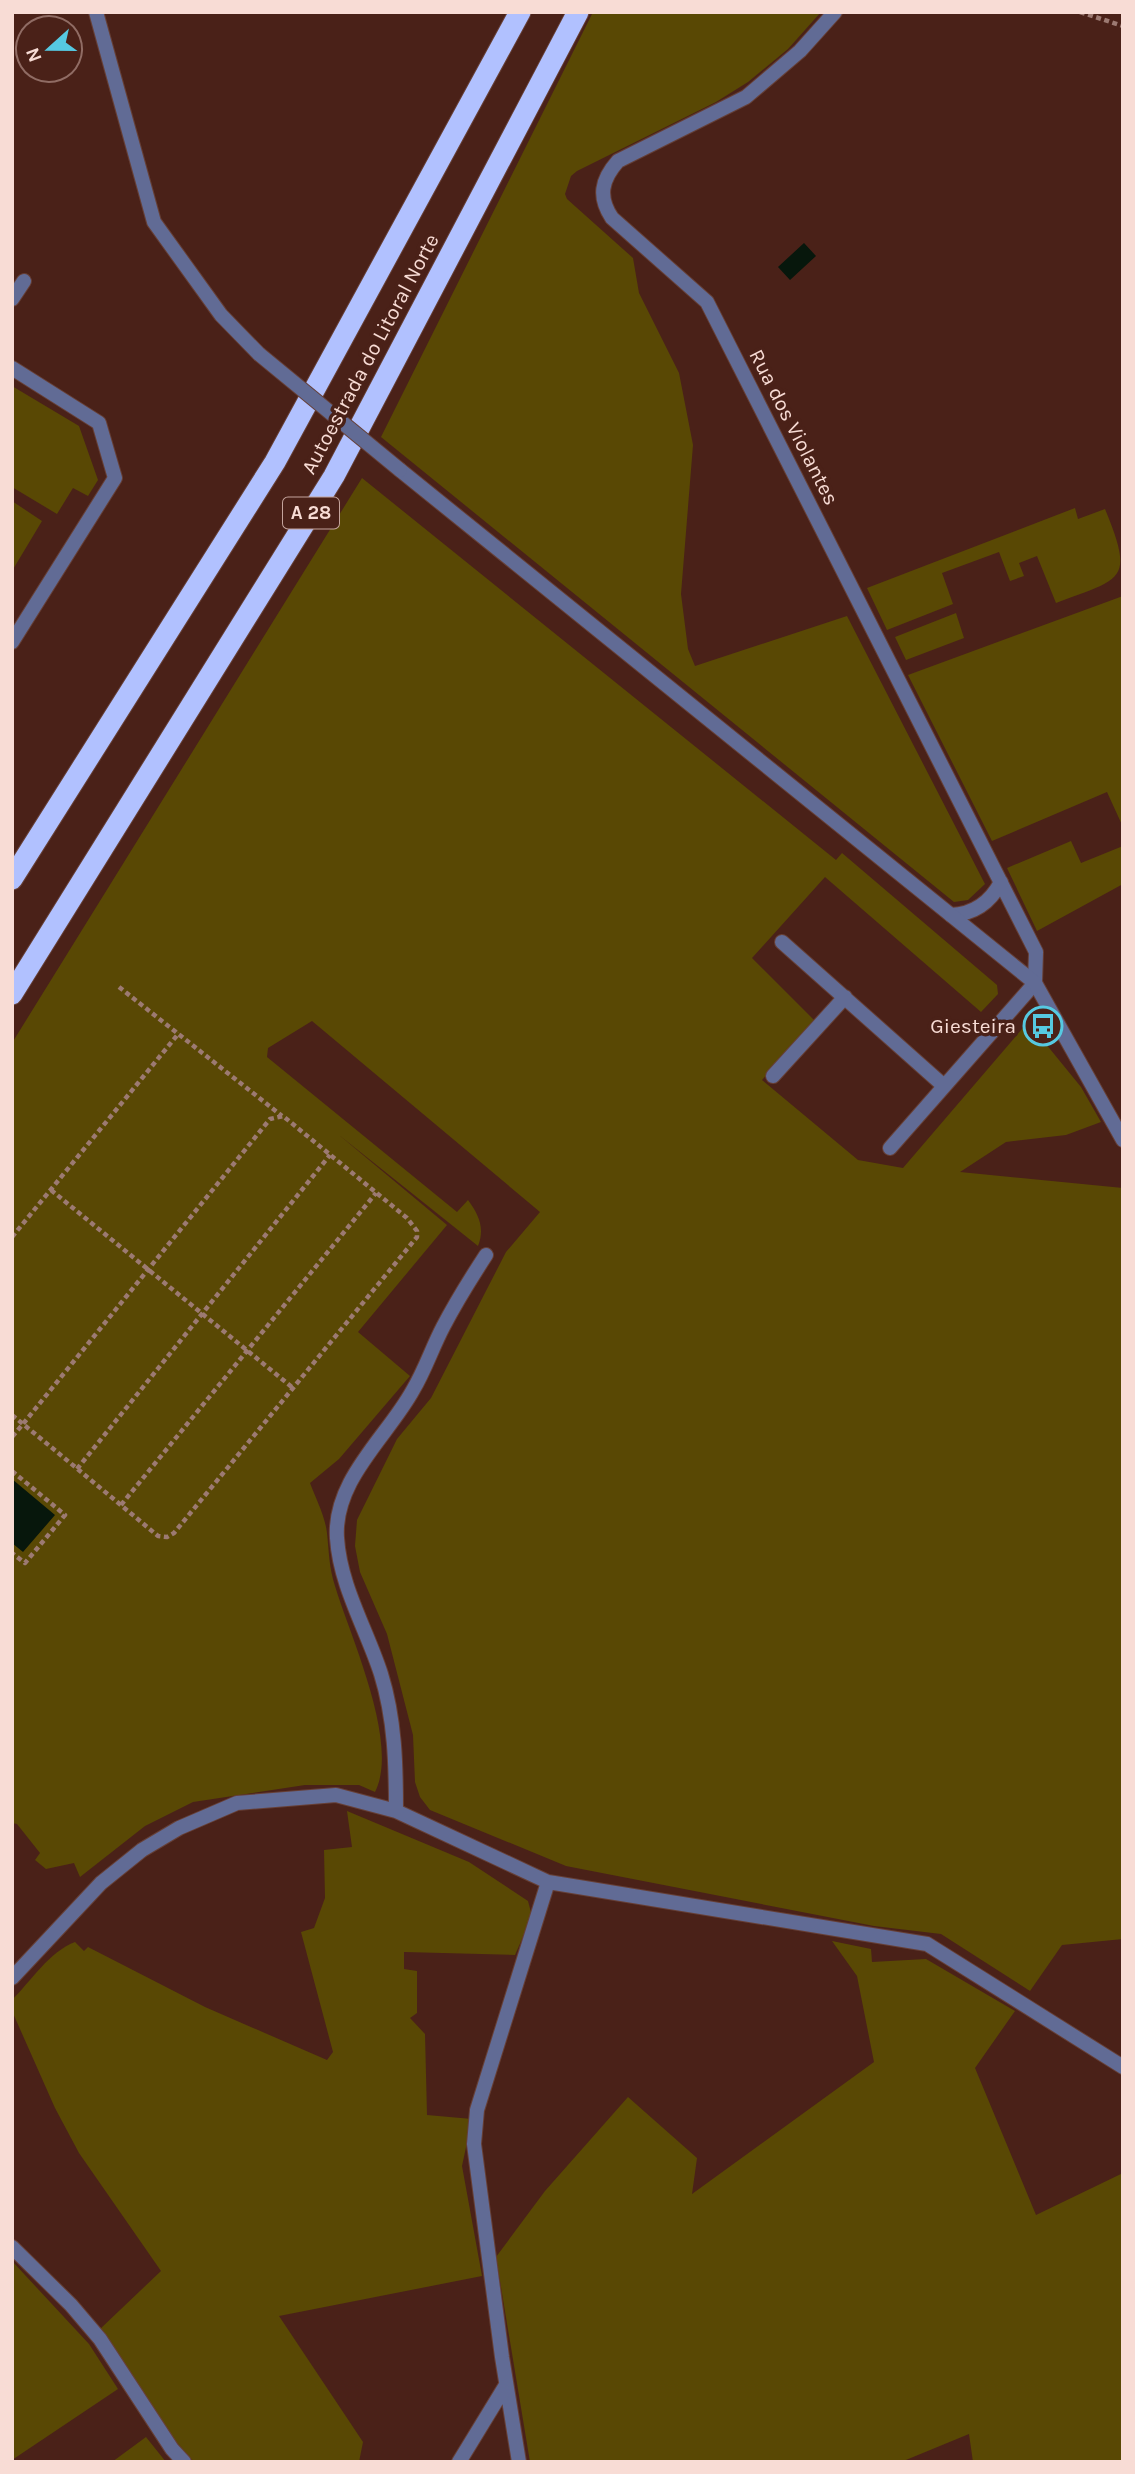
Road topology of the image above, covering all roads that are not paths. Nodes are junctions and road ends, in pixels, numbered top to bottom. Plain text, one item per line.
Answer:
1 (96, 12) edge
2 (520, 12) edge
3 (578, 12) edge
4 (835, 12) edge
5 (24, 281) dead end
6 (12, 299) edge
7 (12, 368) edge
8 (12, 642) edge
9 (12, 879) edge
10 (1001, 882) junction
11 (951, 915) junction
12 (782, 942) dead end
13 (1035, 983) junction
14 (12, 994) edge
15 (845, 997) junction
16 (773, 1076) dead end
17 (944, 1086) junction
18 (1123, 1140) edge
19 (890, 1148) dead end
20 (486, 1255) dead end
21 (396, 1811) junction
22 (548, 1882) junction
23 (12, 1978) edge
24 (1123, 2067) edge
25 (12, 2247) edge
26 (506, 2385) junction
27 (184, 2462) edge
28 (459, 2462) edge
29 (519, 2462) edge

1 - 11 street, bridge
2 - 9 highway, Autoestrada do Litoral Norte / A 28
3 - 14 highway, Autoestrada do Litoral Norte / A 28
4 - 10 street, Rua dos Violantes
5 - 6 street
7 - 8 street
10 - 11 street
10 - 13 street, Rua dos Violantes
11 - 13 street
12 - 15 street
13 - 17 street
13 - 18 street
15 - 16 street
15 - 17 street
17 - 19 street
20 - 21 street
21 - 22 street
21 - 23 street
22 - 24 street
22 - 26 street
25 - 27 street
26 - 28 street
26 - 29 street

